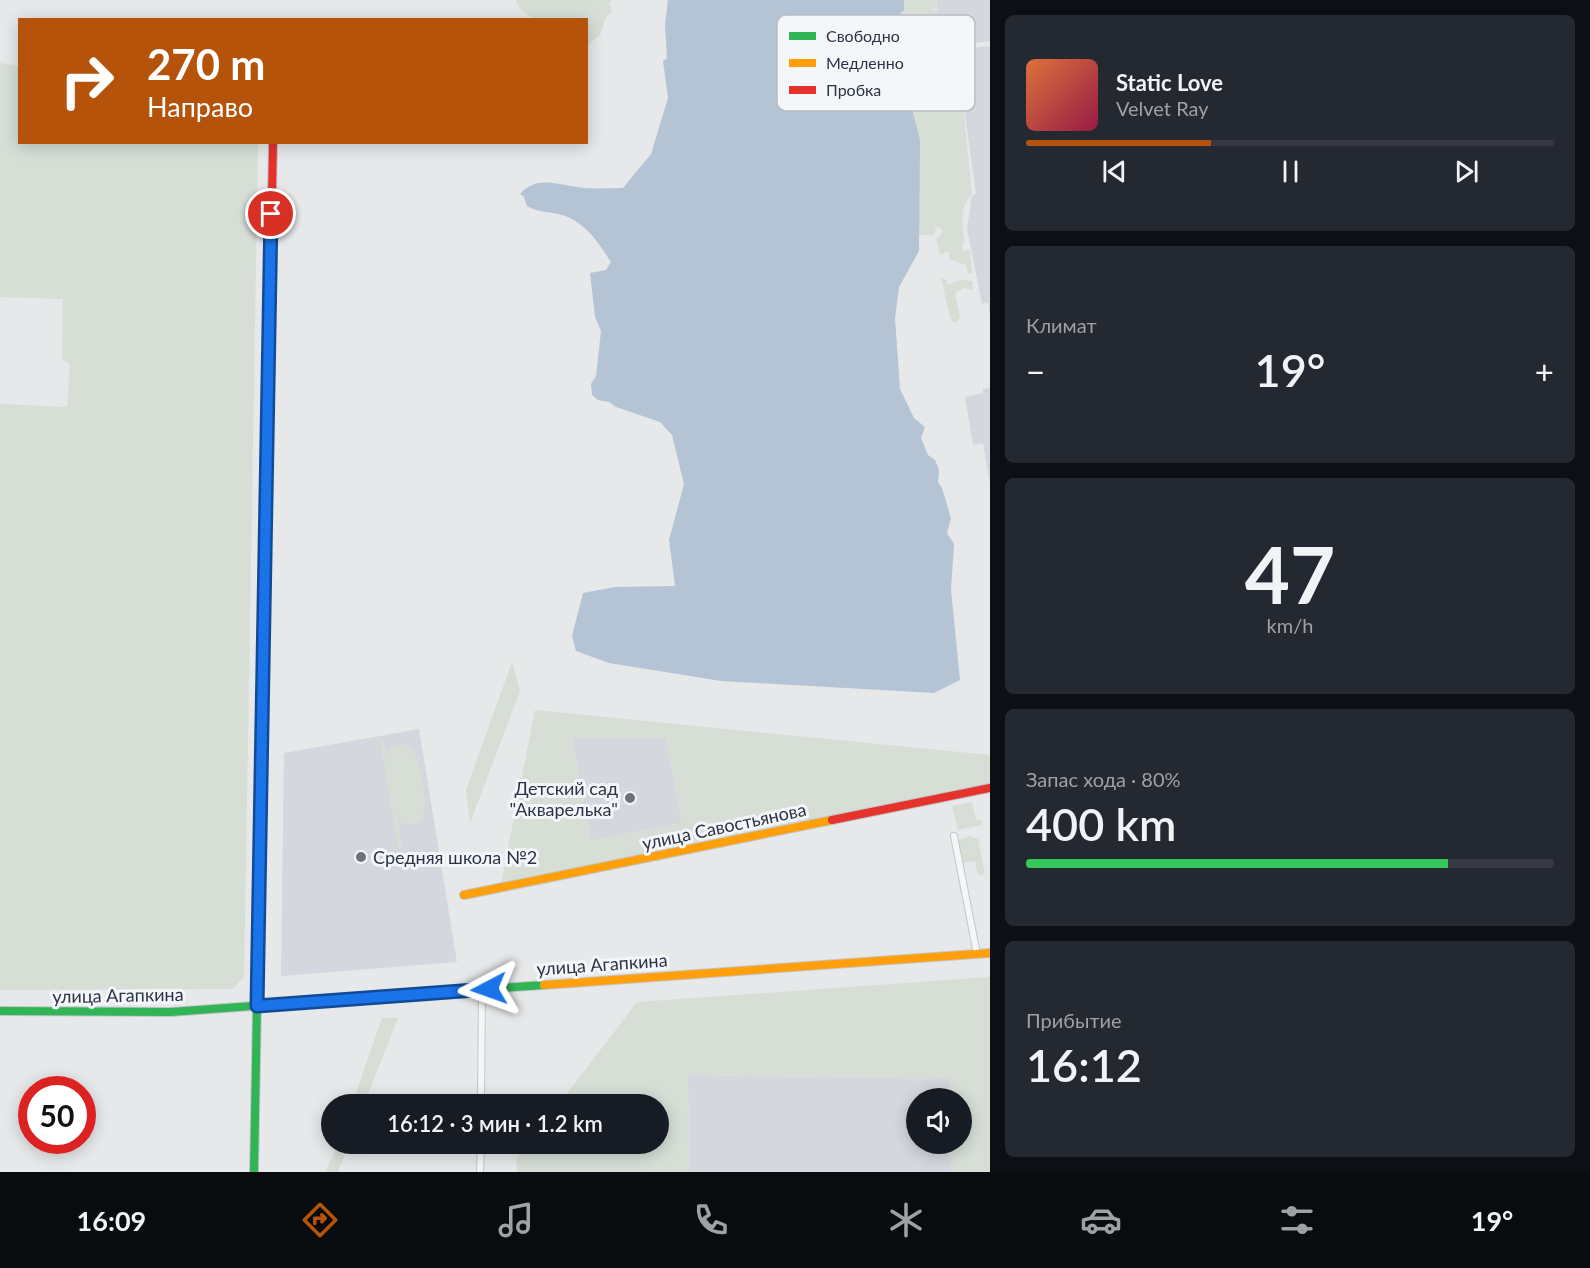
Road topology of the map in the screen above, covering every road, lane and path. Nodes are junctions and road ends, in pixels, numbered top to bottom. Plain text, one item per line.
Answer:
1 (273, 144) edge
2 (990, 788) edge
3 (954, 836) dead end
4 (464, 895) dead end
5 (990, 953) edge
6 (977, 954) junction
7 (482, 990) junction
8 (257, 1006) junction
9 (0, 1011) edge
10 (481, 1094) edge
11 (480, 1154) edge
12 (254, 1172) edge
13 (480, 1172) edge

1 - 8 street
2 - 4 street, улица Савостьянова
3 - 6 street
5 - 6 street, улица Агапкина
6 - 7 street, улица Агапкина
7 - 8 street, улица Агапкина
7 - 10 street
8 - 9 street, улица Агапкина
8 - 12 street
11 - 13 street

